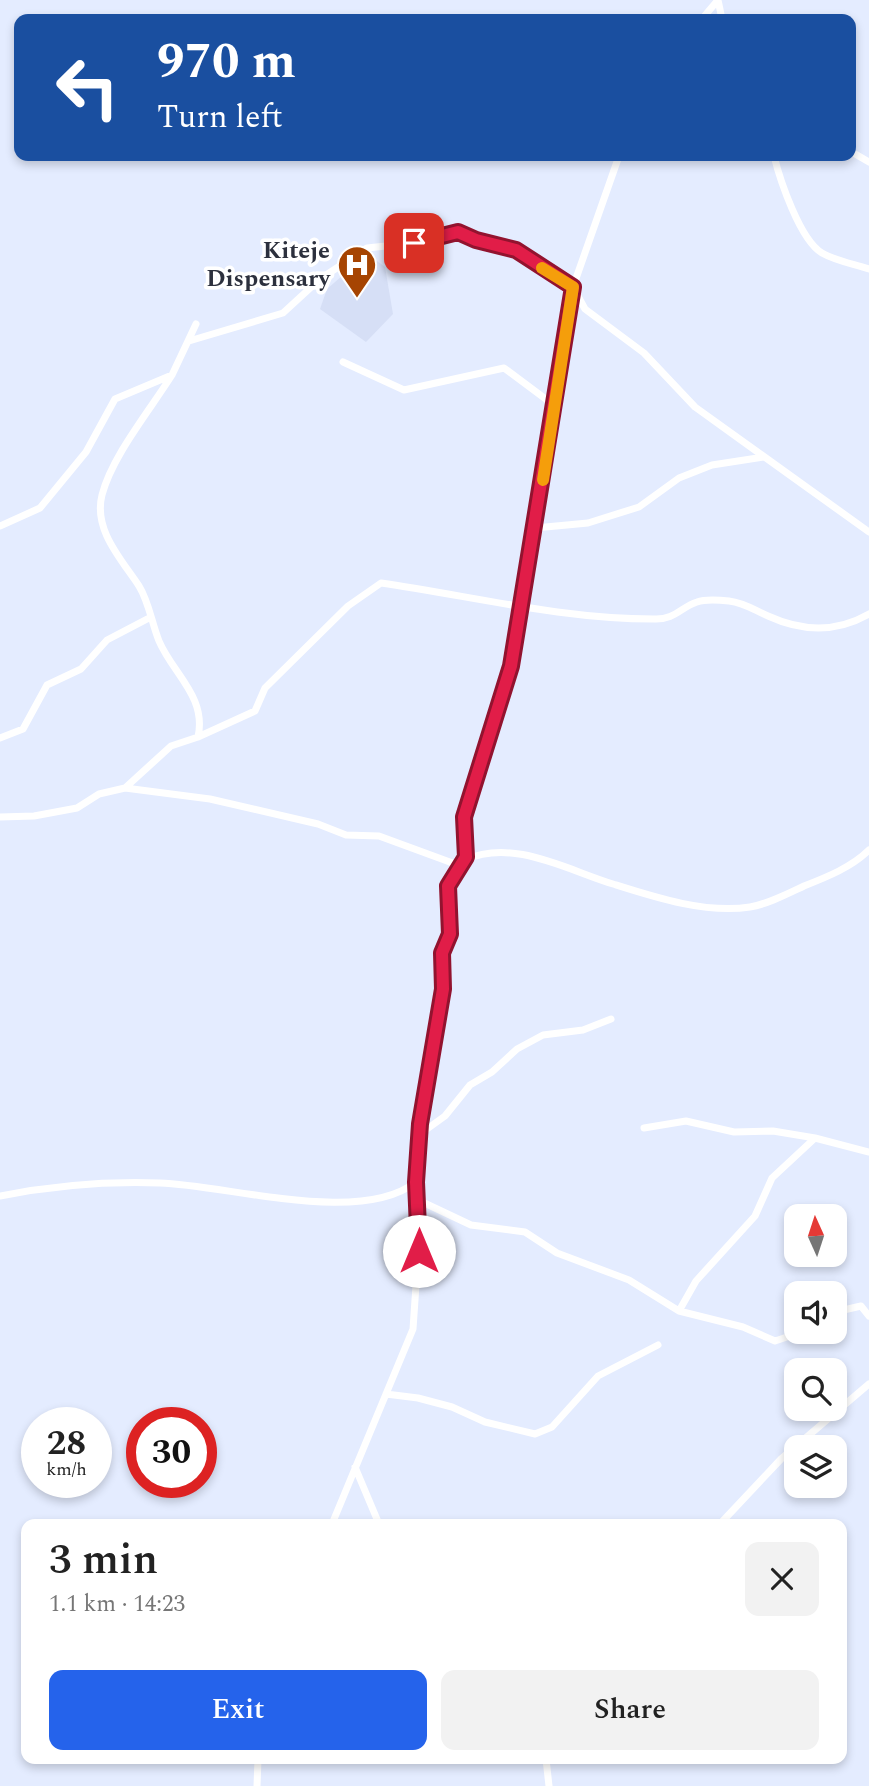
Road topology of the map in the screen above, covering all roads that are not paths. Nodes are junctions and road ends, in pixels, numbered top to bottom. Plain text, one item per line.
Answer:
1 (718, 0) edge
2 (706, 14) edge
3 (617, 161) edge
4 (775, 161) edge
5 (869, 269) edge
6 (573, 287) junction
7 (195, 324) dead end
8 (189, 341) junction
9 (342, 362) dead end
10 (172, 375) junction
11 (555, 405) junction
12 (764, 457) junction
13 (0, 526) edge
14 (535, 528) junction
15 (869, 532) edge
16 (522, 607) junction
17 (869, 614) edge
18 (151, 617) junction
19 (198, 737) junction
20 (0, 738) edge
21 (125, 788) junction
22 (0, 817) edge
23 (869, 849) edge
24 (462, 863) junction
25 (611, 1019) dead end
26 (644, 1128) dead end
27 (420, 1134) junction
28 (815, 1138) junction
29 (869, 1152) edge
30 (416, 1182) junction
31 (0, 1196) edge
32 (418, 1200) junction
33 (847, 1309) edge
34 (679, 1311) junction
35 (869, 1316) edge
36 (784, 1338) edge
37 (658, 1345) dead end
38 (869, 1384) edge
39 (386, 1394) junction
40 (355, 1466) junction
41 (334, 1519) edge
42 (377, 1519) edge
43 (725, 1519) edge
44 (258, 1764) edge
45 (547, 1764) edge
46 (257, 1786) edge
47 (549, 1786) edge

1 - 2 street
3 - 6 street
4 - 5 street
6 - 8 street
6 - 11 street
6 - 12 street
7 - 8 street
8 - 10 street
9 - 11 street
10 - 13 street
10 - 18 street
11 - 14 street
12 - 14 street
12 - 15 street
14 - 16 street
16 - 17 street
16 - 19 street
16 - 24 street
18 - 19 street
18 - 20 street
19 - 21 street
21 - 22 street
21 - 24 street
23 - 24 street
24 - 27 street
25 - 27 street
26 - 28 street
27 - 30 street
28 - 29 street
28 - 34 street
30 - 31 street
30 - 32 street
32 - 34 street
32 - 39 street
33 - 35 street
34 - 36 street
37 - 39 street
38 - 43 street
39 - 40 street
40 - 41 street
40 - 42 street
44 - 46 street
45 - 47 street

